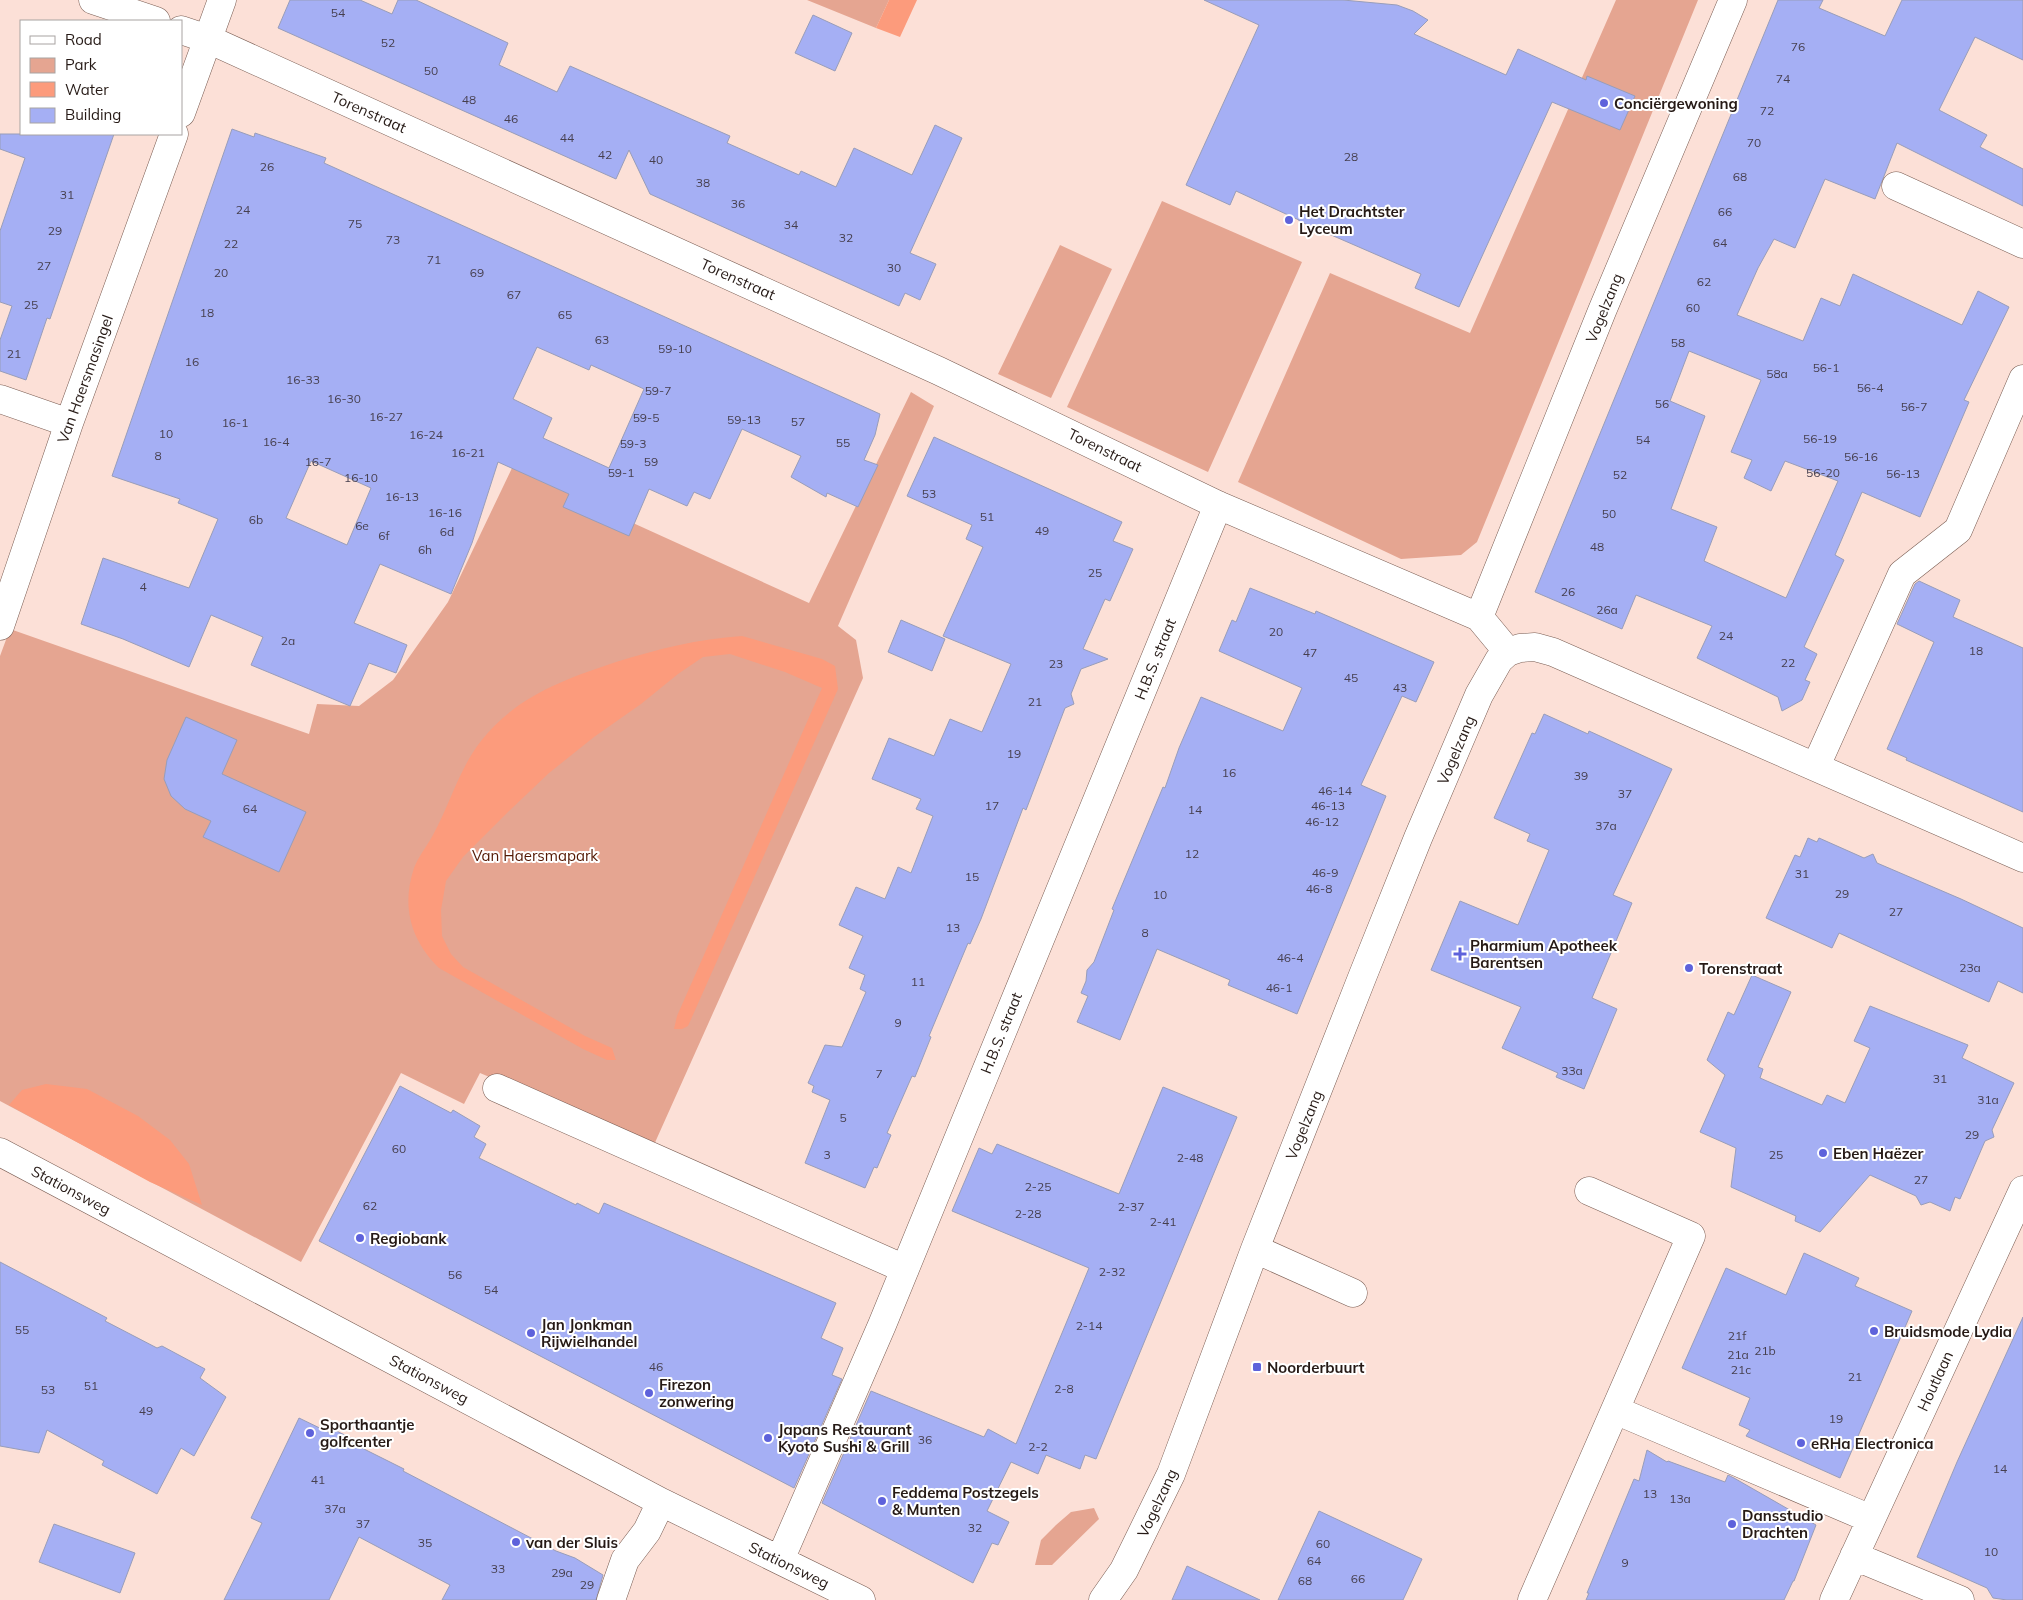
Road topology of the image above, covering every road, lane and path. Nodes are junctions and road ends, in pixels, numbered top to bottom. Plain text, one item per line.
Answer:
1 (93, 0) edge
2 (222, 0) edge
3 (1733, 0) edge
4 (153, 20) edge
5 (182, 30) edge
6 (208, 39) junction
7 (182, 110) edge
8 (174, 135) edge
9 (1896, 186) dead end
10 (2023, 244) edge
11 (2023, 379) edge
12 (0, 399) edge
13 (69, 423) junction
14 (1218, 505) junction
15 (1479, 617) junction
16 (0, 626) edge
17 (1508, 652) junction
18 (1816, 766) junction
19 (2023, 858) edge
20 (497, 1088) dead end
21 (0, 1152) edge
22 (2023, 1190) edge
23 (1589, 1191) dead end
24 (1255, 1249) junction
25 (905, 1269) junction
26 (1353, 1293) dead end
27 (1615, 1410) junction
28 (661, 1502) junction
29 (1871, 1519) junction
30 (1854, 1556) junction
31 (780, 1560) junction
32 (611, 1600) edge
33 (862, 1600) edge
34 (1103, 1600) edge
35 (1532, 1600) edge
36 (1834, 1600) edge
37 (1960, 1600) edge

1 - 4 street
2 - 6 street
3 - 15 street, Vogelzang
5 - 6 street, Torenstraat
6 - 7 street
6 - 14 street, Torenstraat
8 - 13 street, Van Haersmasingel
9 - 10 street
11 - 18 street
12 - 13 street
13 - 16 street, Van Haersmasingel
14 - 15 street, Torenstraat
14 - 25 street, H.B.S. straat
15 - 17 street, Torenstraat
17 - 18 street
17 - 24 street, Vogelzang
18 - 19 street
20 - 25 street
21 - 28 street, Stationsweg
22 - 29 street, Houtlaan
23 - 27 street
24 - 26 street
24 - 34 street, Vogelzang
25 - 31 street, H.B.S. straat
27 - 29 street
27 - 35 street
28 - 31 street, Stationsweg
28 - 32 street
29 - 30 street, Houtlaan
30 - 36 street, Houtlaan
30 - 37 street
31 - 33 street, Stationsweg

